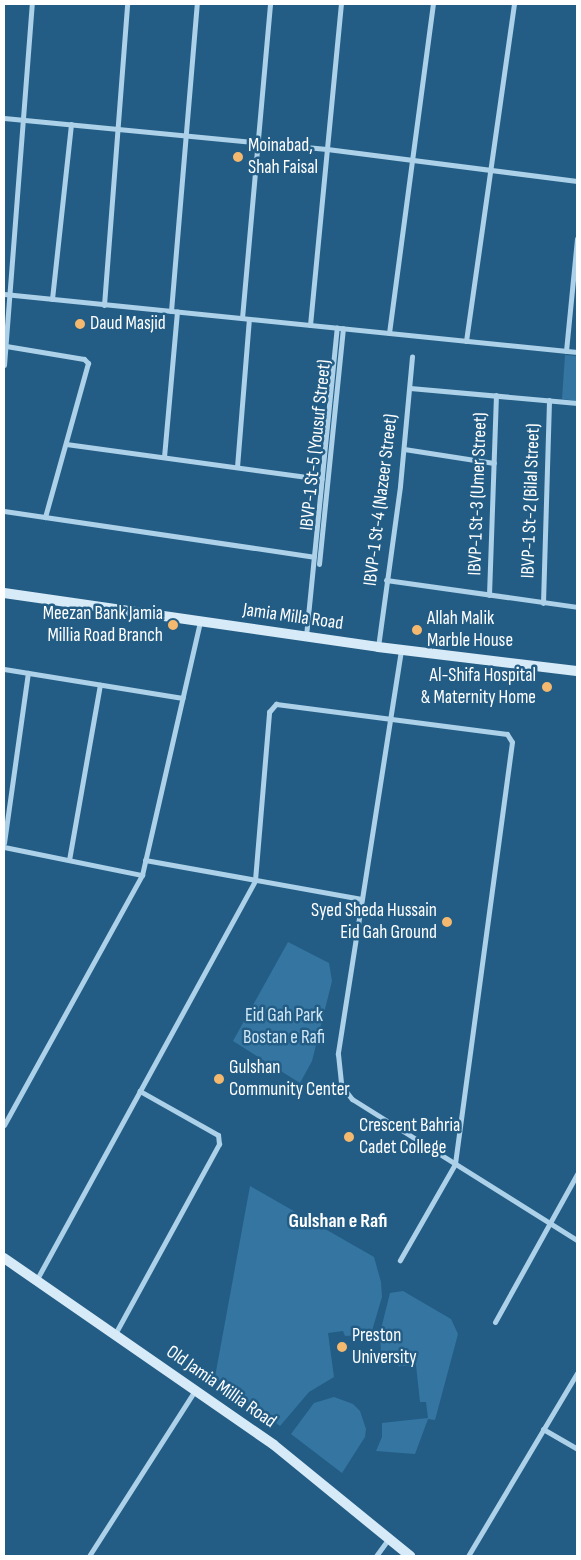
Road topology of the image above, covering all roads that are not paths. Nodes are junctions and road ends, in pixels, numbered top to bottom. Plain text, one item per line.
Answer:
1 (32, 4) edge
2 (127, 4) edge
3 (197, 4) edge
4 (270, 4) edge
5 (341, 4) edge
6 (433, 4) edge
7 (514, 4) edge
8 (4, 118) edge
9 (24, 120) junction
10 (71, 124) junction
11 (118, 129) junction
12 (186, 135) junction
13 (257, 142) junction
14 (327, 149) junction
15 (411, 160) junction
16 (488, 171) junction
17 (577, 180) edge
18 (577, 239) edge
19 (4, 294) edge
20 (12, 295) junction
21 (52, 299) junction
22 (104, 304) junction
23 (174, 312) junction
24 (242, 318) junction
25 (249, 319) junction
26 (310, 325) junction
27 (340, 328) junction
28 (389, 333) junction
29 (466, 341) junction
30 (6, 346) junction
31 (566, 351) junction
32 (577, 352) edge
33 (412, 357) dead end
34 (4, 365) edge
35 (410, 388) junction
36 (496, 395) junction
37 (549, 400) junction
38 (577, 403) edge
39 (66, 444) junction
40 (404, 449) junction
41 (164, 457) junction
42 (494, 463) junction
43 (237, 467) junction
44 (322, 478) junction
45 (4, 511) edge
46 (45, 517) junction
47 (314, 557) junction
48 (319, 564) dead end
49 (386, 580) junction
50 (4, 593) edge
51 (489, 595) junction
52 (543, 603) junction
53 (577, 607) edge
54 (200, 622) junction
55 (306, 636) junction
56 (378, 647) junction
57 (401, 650) junction
58 (4, 669) edge
59 (577, 672) edge
60 (28, 673) junction
61 (100, 685) junction
62 (183, 698) junction
63 (390, 719) junction
64 (4, 843) edge
65 (4, 847) edge
66 (69, 860) junction
67 (145, 860) junction
68 (142, 875) junction
69 (255, 880) junction
70 (362, 899) junction
71 (140, 1091) junction
72 (4, 1125) edge
73 (455, 1164) junction
74 (577, 1174) edge
75 (551, 1225) junction
76 (577, 1240) edge
77 (4, 1258) edge
78 (400, 1260) dead end
79 (37, 1279) junction
80 (495, 1322) dead end
81 (115, 1334) junction
82 (577, 1373) edge
83 (195, 1390) junction
84 (543, 1429) junction
85 (577, 1449) edge
86 (389, 1537) junction
87 (89, 1556) edge
88 (376, 1556) edge
89 (410, 1556) edge
90 (468, 1556) edge

1 - 9 street
2 - 11 street
3 - 12 street
4 - 13 street
5 - 14 street
6 - 15 street
7 - 16 street
8 - 9 street
9 - 10 street
9 - 20 street
10 - 11 street
10 - 21 street
11 - 12 street
11 - 22 street
12 - 13 street
12 - 23 street
13 - 14 street
13 - 24 street
14 - 15 street
14 - 26 street
15 - 16 street
15 - 28 street
16 - 17 street
16 - 29 street
18 - 31 street
19 - 20 street
20 - 21 street
20 - 30 street
21 - 22 street
22 - 23 street
23 - 24 street
23 - 41 street
24 - 25 street
25 - 26 street
25 - 43 street
26 - 27 street
27 - 28 street
27 - 44 street
27 - 48 street, IBVP-1 St-5 (Yousuf Street)
28 - 29 street
29 - 31 street
30 - 34 street
30 - 39 street
31 - 32 street
33 - 35 street, IBVP-1 St-4 (Nazeer Street)
35 - 36 street
35 - 40 street, IBVP-1 St-4 (Nazeer Street)
36 - 37 street
36 - 42 street, IBVP-1 St-3 (Umer Street)
37 - 38 street
37 - 52 street, IBVP-1 St-2 (Bilal Street)
39 - 41 street
39 - 46 street
40 - 42 street
40 - 49 street, IBVP-1 St-4 (Nazeer Street)
41 - 43 street
42 - 51 street, IBVP-1 St-3 (Umer Street)
43 - 44 street
44 - 47 street
45 - 46 street
46 - 47 street
47 - 55 street
49 - 51 street
49 - 56 street, IBVP-1 St-4 (Nazeer Street)
50 - 54 main road, Jamia Milla Road
51 - 52 street
52 - 53 street
54 - 55 main road, Jamia Milla Road
54 - 62 street
55 - 56 main road, Jamia Milla Road
56 - 57 main road, Jamia Milla Road
57 - 59 main road, Jamia Milla Road
57 - 63 street
58 - 60 street
60 - 61 street
60 - 64 street
61 - 62 street
61 - 66 street
62 - 67 street
63 - 69 street
63 - 70 street
63 - 73 street
65 - 66 street
66 - 68 street
67 - 68 street
67 - 69 street
68 - 72 street
69 - 70 street
69 - 71 street
70 - 73 street
71 - 79 street
71 - 81 street
73 - 75 street
73 - 78 street
74 - 75 street
75 - 76 street
75 - 80 street
77 - 79 main road, Old Jamia Millia Road
79 - 81 main road, Old Jamia Millia Road
81 - 83 main road, Old Jamia Millia Road
82 - 84 street
83 - 86 main road, Old Jamia Millia Road
83 - 87 street
84 - 85 street
84 - 90 street
86 - 88 street
86 - 89 main road, Old Jamia Millia Road

